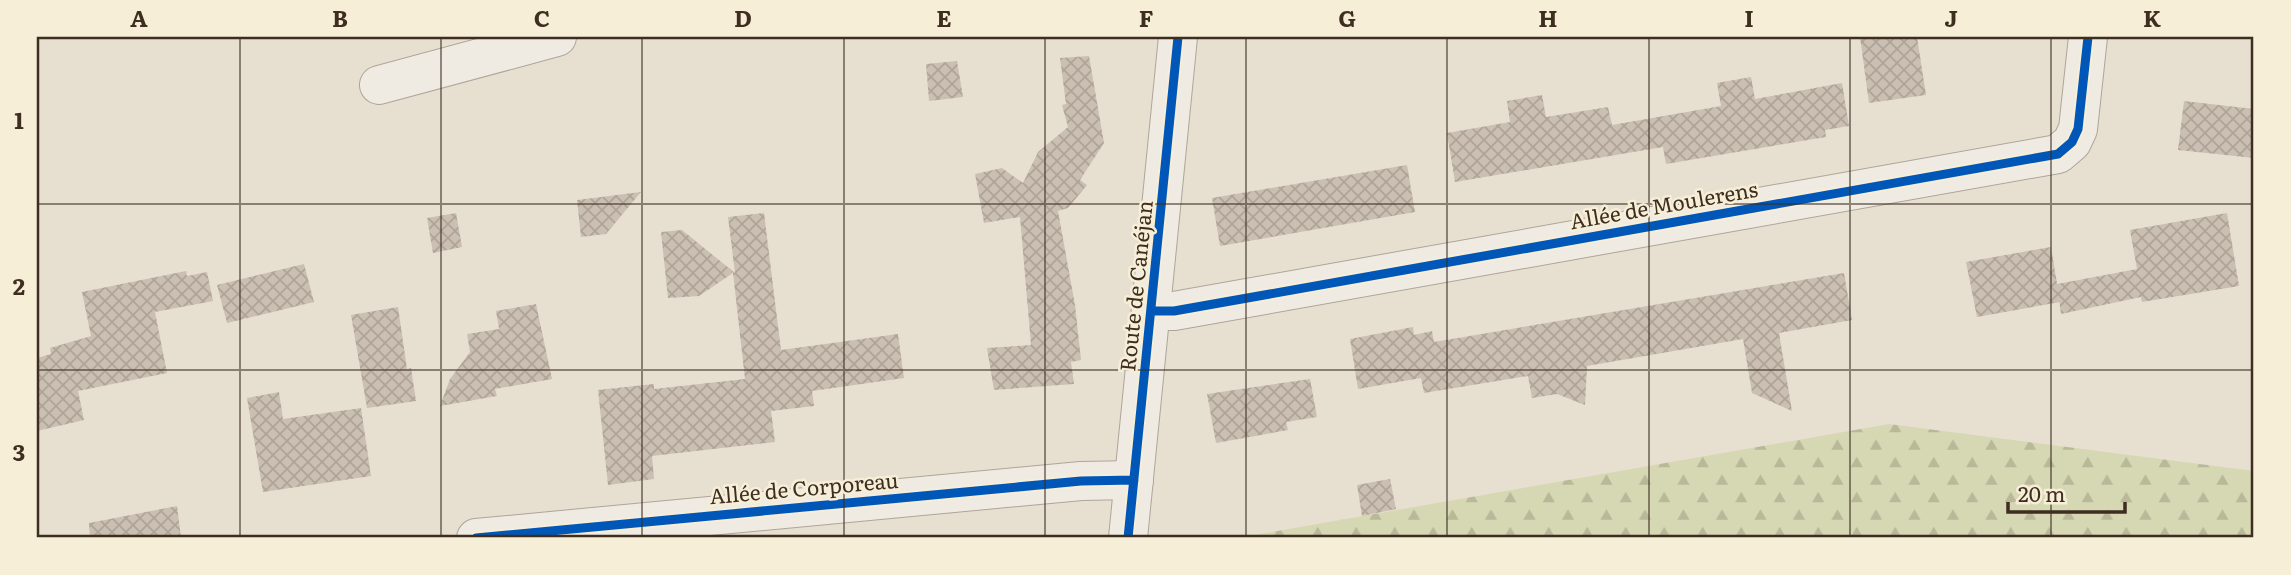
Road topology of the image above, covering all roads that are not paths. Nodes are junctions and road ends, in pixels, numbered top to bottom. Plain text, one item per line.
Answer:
1 (557, 37) edge
2 (1178, 37) edge
3 (2088, 37) edge
4 (379, 85) dead end
5 (1152, 311) junction
6 (1134, 480) junction
7 (476, 538) edge
8 (1128, 538) edge

1 - 4 street
2 - 5 street, Route de Canéjan
3 - 5 street, Allée de Moulerens
5 - 6 street, Route de Canéjan
6 - 7 street, Allée de Corporeau
6 - 8 street, Route de Canéjan

